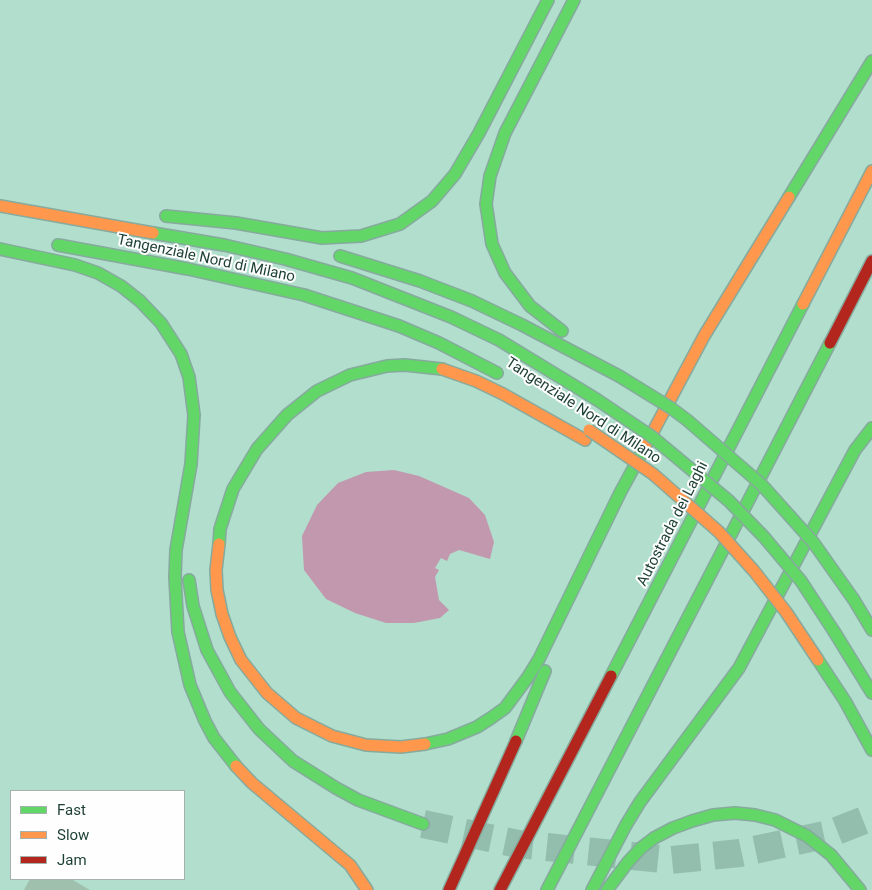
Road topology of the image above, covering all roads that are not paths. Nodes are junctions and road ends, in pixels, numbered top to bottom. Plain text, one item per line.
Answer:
1 (548, 0) edge
2 (574, 0) edge
3 (872, 59) edge
4 (872, 171) edge
5 (0, 206) edge
6 (22, 210) junction
7 (103, 212) dead end
8 (49, 243) dead end
9 (286, 243) dead end
10 (0, 249) edge
11 (332, 254) dead end
12 (872, 261) edge
13 (569, 335) dead end
14 (603, 355) dead end
15 (623, 372) junction
16 (510, 380) dead end
17 (872, 428) edge
18 (191, 464) junction
19 (777, 500) junction
20 (188, 549) dead end
21 (834, 552) dead end
22 (188, 567) dead end
23 (582, 573) junction
24 (872, 630) edge
25 (872, 693) edge
26 (872, 750) edge
27 (423, 824) tunnel mouth
28 (367, 890) edge
29 (449, 890) edge
30 (500, 890) edge
31 (548, 890) edge
32 (592, 890) edge
33 (607, 890) edge
34 (860, 890) edge

1 - 9 highway
2 - 13 highway
3 - 23 highway
4 - 30 highway, Autostrada dei Laghi
5 - 6 highway, Tangenziale Nord di Milano
6 - 7 highway
6 - 25 highway, Tangenziale Nord di Milano, bridge
8 - 16 highway, Tangenziale Nord di Milano
10 - 18 highway
11 - 15 highway
12 - 31 highway
14 - 15 highway
15 - 19 highway, bridge
17 - 32 highway
18 - 20 highway
18 - 28 highway
19 - 21 highway, bridge
19 - 24 highway, bridge
22 - 27 highway
23 - 26 highway, Tangenziale Nord di Milano, bridge
23 - 29 highway
33 - 34 highway

